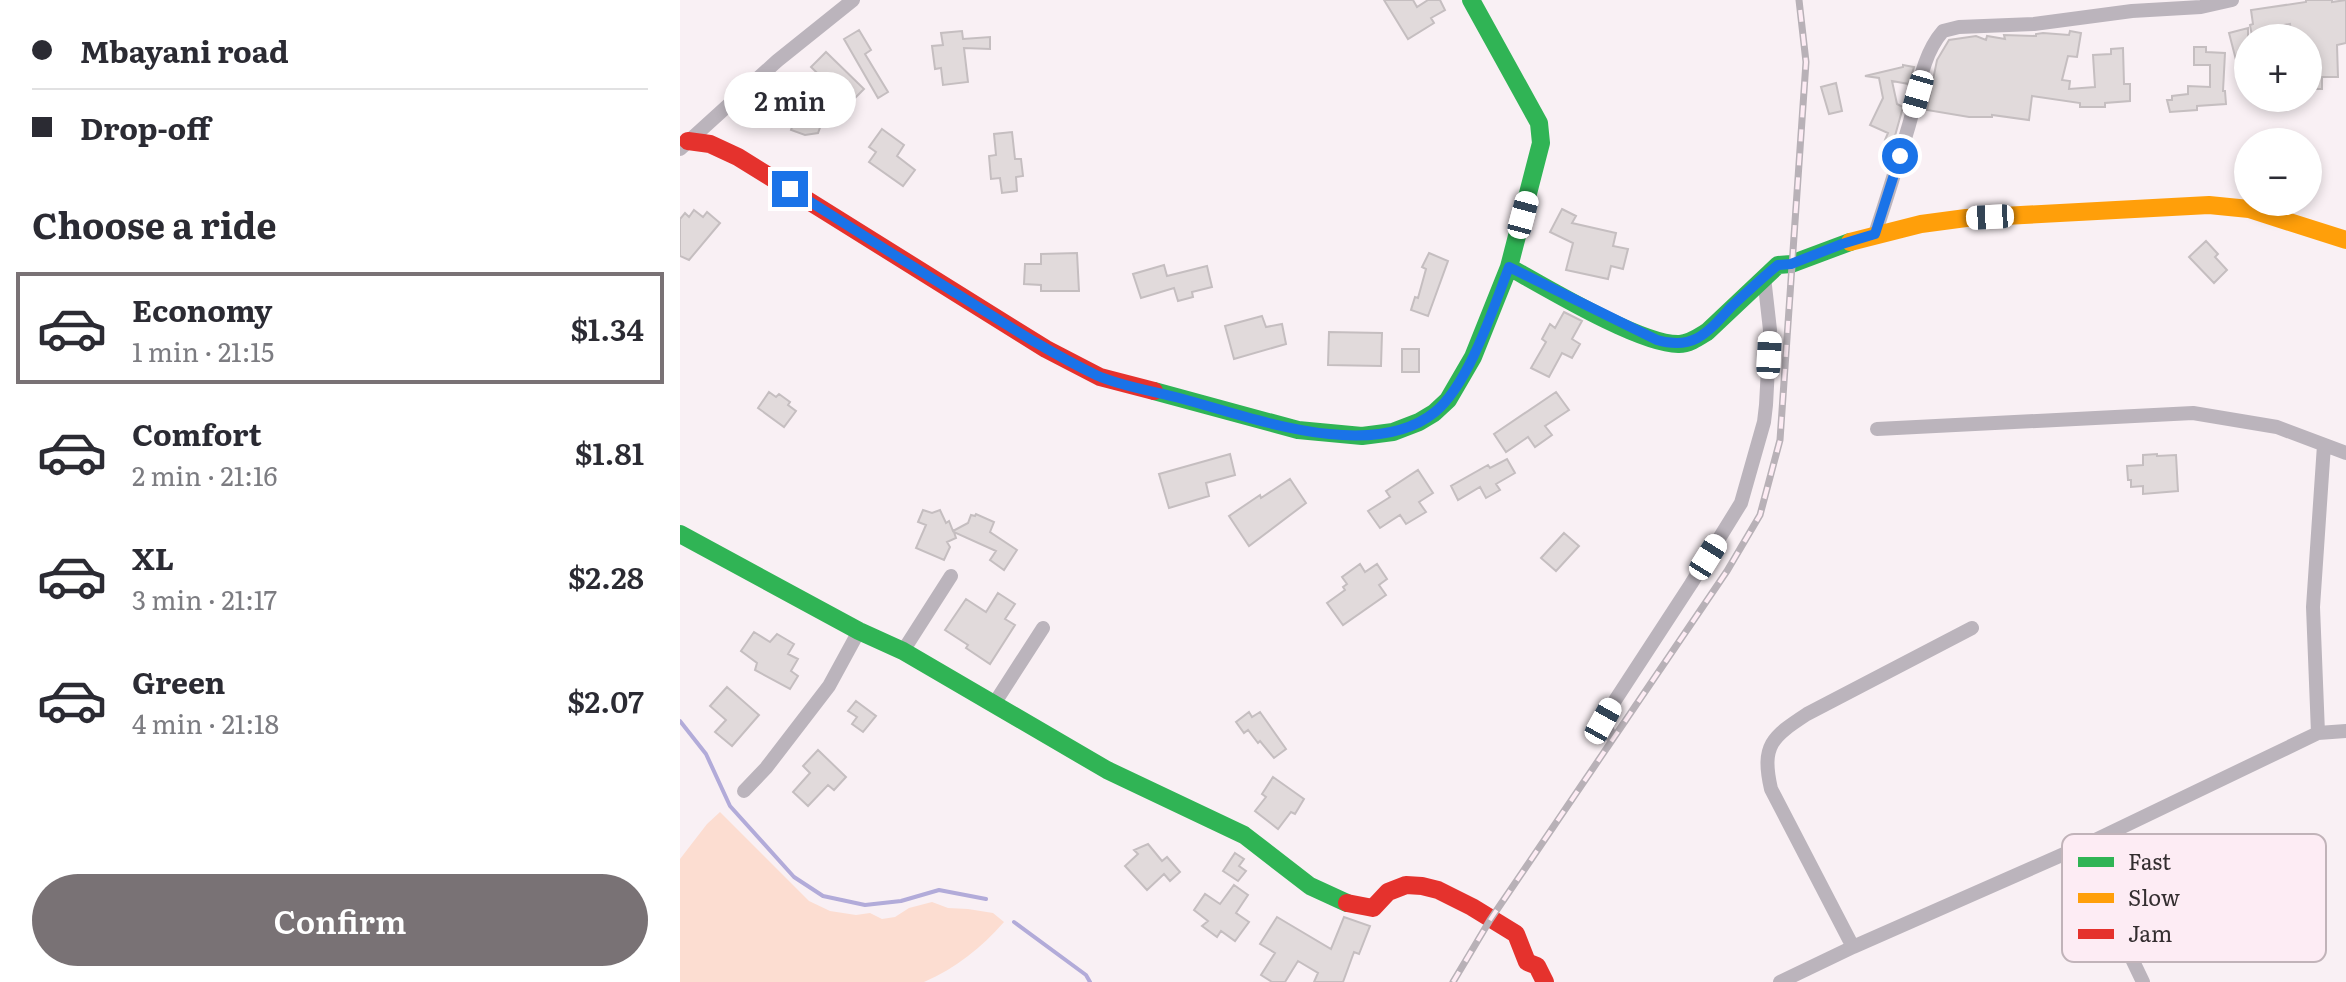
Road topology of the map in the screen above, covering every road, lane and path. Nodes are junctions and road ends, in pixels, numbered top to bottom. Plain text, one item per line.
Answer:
1 (853, 0) edge
2 (1471, 0) edge
3 (2232, 0) edge
4 (684, 145) edge
5 (1875, 234) junction
6 (2346, 240) edge
7 (1509, 267) junction
8 (1764, 277) junction
9 (1877, 429) dead end
10 (2324, 445) junction
11 (2346, 453) edge
12 (680, 534) edge
13 (951, 576) dead end
14 (1043, 628) dead end
15 (1972, 628) dead end
16 (859, 631) junction
17 (903, 651) junction
18 (994, 704) junction
19 (2346, 731) edge
20 (2318, 733) junction
21 (1609, 734) dead end
22 (744, 791) dead end
23 (2108, 834) edge
24 (2062, 855) edge
25 (1853, 947) junction
26 (2133, 962) edge
27 (1545, 982) edge
28 (1780, 982) edge
29 (2143, 982) edge

1 - 4 street
2 - 7 street
3 - 5 street
4 - 7 street
5 - 6 street
5 - 8 street
7 - 8 street
8 - 21 street
9 - 10 street
10 - 11 street
10 - 20 street
12 - 16 street
13 - 17 street
14 - 18 street
15 - 25 street
16 - 17 street
16 - 22 street
17 - 18 street
18 - 27 street
19 - 20 street
20 - 23 street
24 - 25 street
25 - 28 street
26 - 29 street

